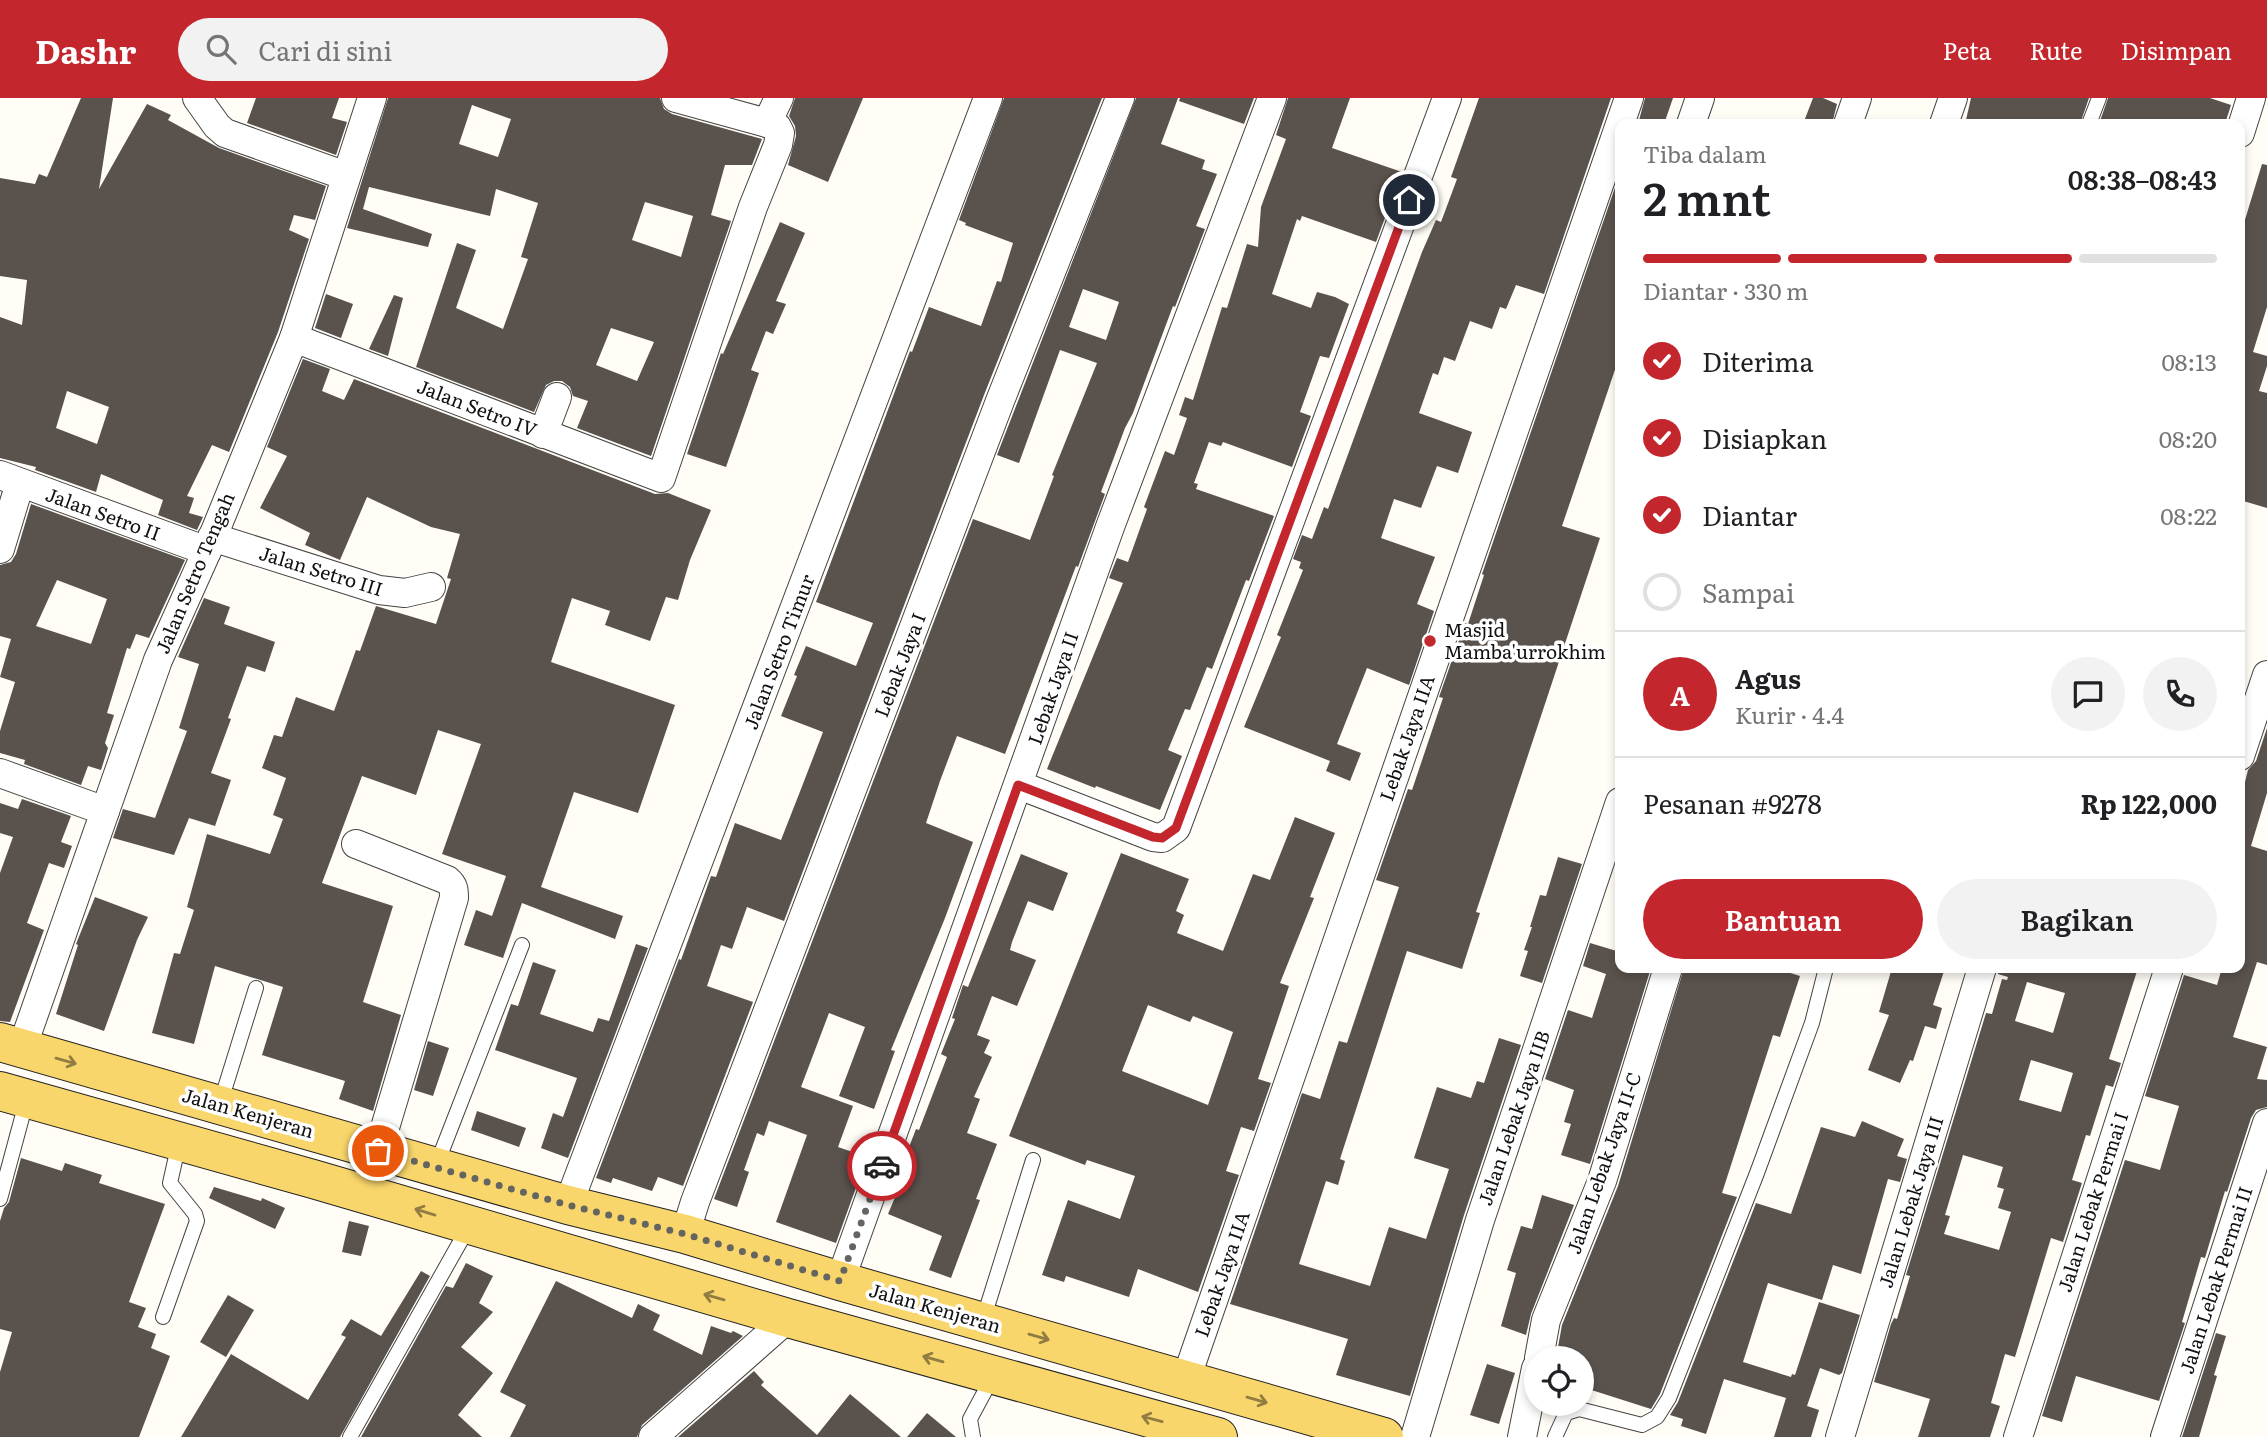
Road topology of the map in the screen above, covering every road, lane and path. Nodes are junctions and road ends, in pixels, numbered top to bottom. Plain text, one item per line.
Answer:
1 (197, 98) edge
2 (372, 98) edge
3 (676, 98) edge
4 (988, 98) edge
5 (1120, 98) edge
6 (1272, 98) edge
7 (1447, 98) edge
8 (1629, 98) edge
9 (1700, 98) edge
10 (1857, 98) edge
11 (1953, 98) edge
12 (2099, 98) edge
13 (2251, 98) edge
14 (773, 110) edge
15 (1622, 119) edge
16 (1693, 119) edge
17 (1850, 119) edge
18 (1946, 119) edge
19 (2091, 119) edge
20 (2244, 119) edge
21 (1615, 138) edge
22 (346, 176) junction
23 (294, 338) junction
24 (557, 397) dead end
25 (543, 434) junction
26 (10, 479) edge
27 (209, 544) junction
28 (0, 549) edge
29 (431, 587) dead end
30 (2267, 675) edge
31 (2245, 741) edge
32 (0, 773) edge
33 (1018, 785) junction
34 (104, 811) junction
35 (1615, 817) edge
36 (356, 844) dead end
37 (522, 945) dead end
38 (1666, 973) edge
39 (1825, 973) edge
40 (1980, 973) edge
41 (2167, 973) edge
42 (256, 988) dead end
43 (11, 1045) edge
44 (14, 1094) edge
45 (220, 1105) junction
46 (2267, 1123) edge
47 (180, 1142) junction
48 (378, 1151) junction
49 (1033, 1160) dead end
50 (435, 1167) junction
51 (0, 1199) edge
52 (568, 1205) junction
53 (469, 1226) junction
54 (685, 1234) junction
55 (840, 1281) junction
56 (163, 1317) dead end
57 (788, 1318) junction
58 (982, 1321) junction
59 (1541, 1346) edge
60 (993, 1376) junction
61 (1186, 1379) junction
62 (1526, 1416) edge
63 (350, 1437) edge
64 (653, 1437) edge
65 (973, 1437) edge
66 (1218, 1437) edge
67 (1384, 1437) edge
68 (1415, 1437) edge
69 (1522, 1437) edge
70 (1555, 1437) edge
71 (1840, 1437) edge
72 (2018, 1437) edge
73 (2165, 1437) edge

1 - 22 street
2 - 22 street, Jalan Setro Tengah
3 - 14 street
4 - 52 street, Jalan Setro Timur
5 - 54 street, Lebak Jaya I
6 - 33 street, Lebak Jaya II
7 - 33 street
8 - 15 street, Lebak Jaya IIA
9 - 16 street
10 - 17 street
11 - 18 street
12 - 19 lane
13 - 20 street
14 - 25 street, Jalan Setro IV
21 - 61 street, Lebak Jaya IIA
22 - 23 street, Jalan Setro Tengah
23 - 25 street, Jalan Setro IV
23 - 27 street, Jalan Setro Tengah
24 - 25 street
26 - 27 street, Jalan Setro II
26 - 28 street
27 - 29 street, Jalan Setro III
27 - 34 street, Jalan Setro Tengah
30 - 31 street
32 - 34 street
33 - 55 street, Lebak Jaya II
34 - 43 street, Jalan Setro Tengah
35 - 68 street, Jalan Lebak Jaya IIB
36 - 48 street
37 - 50 lane
38 - 59 street, Jalan Lebak Jaya II-C
39 - 70 lane
40 - 71 street, Jalan Lebak Jaya III
41 - 72 street, Jalan Lebak Permai I
42 - 45 lane
43 -> 45 main road, Jalan Kenjeran
44 - 47 main road
44 - 51 lane
45 - 48 main road, Jalan Kenjeran
46 - 73 street, Jalan Lebak Permai II
53 -> 47 main road
47 - 56 lane
48 - 50 main road, Jalan Kenjeran
49 - 58 lane
50 - 52 main road, Jalan Kenjeran
52 - 54 main road, Jalan Kenjeran
57 -> 53 main road
53 - 63 lane
54 - 55 main road, Jalan Kenjeran
55 - 58 main road, Jalan Kenjeran
60 -> 57 main road
57 - 64 street
58 -> 61 main road, Jalan Kenjeran
60 - 65 lane
66 -> 60 main road
61 -> 67 main road, Jalan Kenjeran
62 - 69 street

